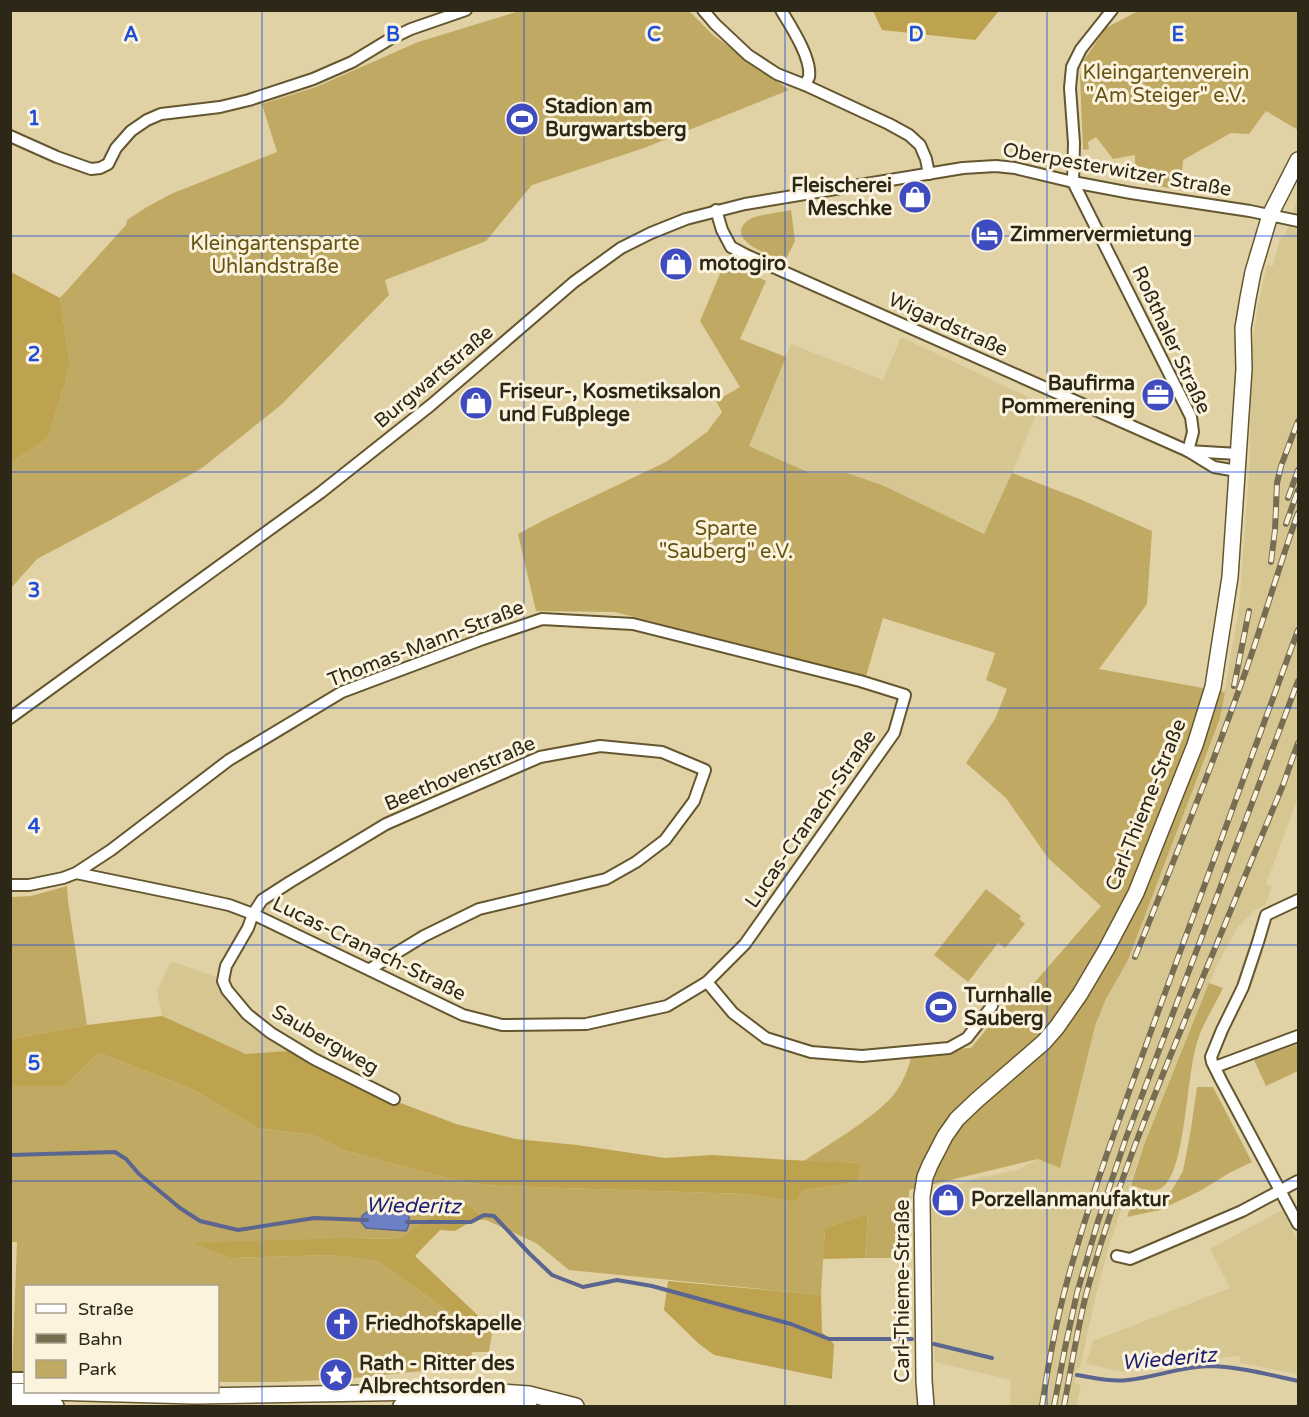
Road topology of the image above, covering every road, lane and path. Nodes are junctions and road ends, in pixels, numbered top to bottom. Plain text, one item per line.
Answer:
1 (466, 10) edge
2 (704, 10) edge
3 (781, 10) edge
4 (1112, 10) edge
5 (805, 86) junction
6 (10, 136) edge
7 (1299, 160) edge
8 (929, 174) junction
9 (1073, 182) junction
10 (716, 210) junction
11 (1270, 215) junction
12 (1299, 221) edge
13 (1188, 451) junction
14 (1238, 454) junction
15 (1237, 471) junction
16 (905, 695) joint
17 (10, 718) edge
18 (76, 873) junction
19 (10, 885) edge
20 (1299, 900) edge
21 (253, 914) junction
22 (370, 969) junction
23 (708, 982) junction
24 (992, 1006) dead end
25 (1299, 1036) edge
26 (1215, 1068) junction
27 (394, 1099) dead end
28 (1299, 1181) edge
29 (1281, 1190) junction
30 (1299, 1224) edge
31 (1117, 1256) dead end
32 (10, 1391) edge
33 (48, 1399) edge
34 (10, 1405) edge
35 (401, 1407) edge
36 (529, 1407) edge
37 (576, 1407) edge
38 (926, 1407) edge

1 - 6 street
2 - 5 street
3 - 5 street
4 - 9 street
5 - 8 street
7 - 11 main road, Carl-Thieme-Straße
8 - 9 street, Oberpesterwitzer Straße
8 - 10 street, Burgwartstraße
9 - 11 street, Oberpesterwitzer Straße
9 - 13 street, Roßthaler Straße
10 - 13 street, Wigardstraße
10 - 17 street, Burgwartstraße
11 - 12 street, Oberpesterwitzer Straße
11 - 14 main road, Carl-Thieme-Straße
13 - 14 street, Wigardstraße
13 - 15 street, Wigardstraße
14 - 15 main road, Carl-Thieme-Straße
15 - 38 main road, Carl-Thieme-Straße
16 - 18 street, Thomas-Mann-Straße
16 - 23 street, Lucas-Cranach-Straße
18 - 19 street, Lucas-Cranach-Straße
18 - 21 street, Lucas-Cranach-Straße
20 - 26 street
21 - 22 street, Lucas-Cranach-Straße
21 - 22 street, Beethovenstraße
21 - 27 street, Saubergweg
22 - 23 street, Lucas-Cranach-Straße
23 - 24 street
25 - 26 street
26 - 29 street
28 - 29 street
29 - 30 street
29 - 31 street
32 - 33 main road
33 - 34 main road
33 - 37 main road
35 - 36 main road

